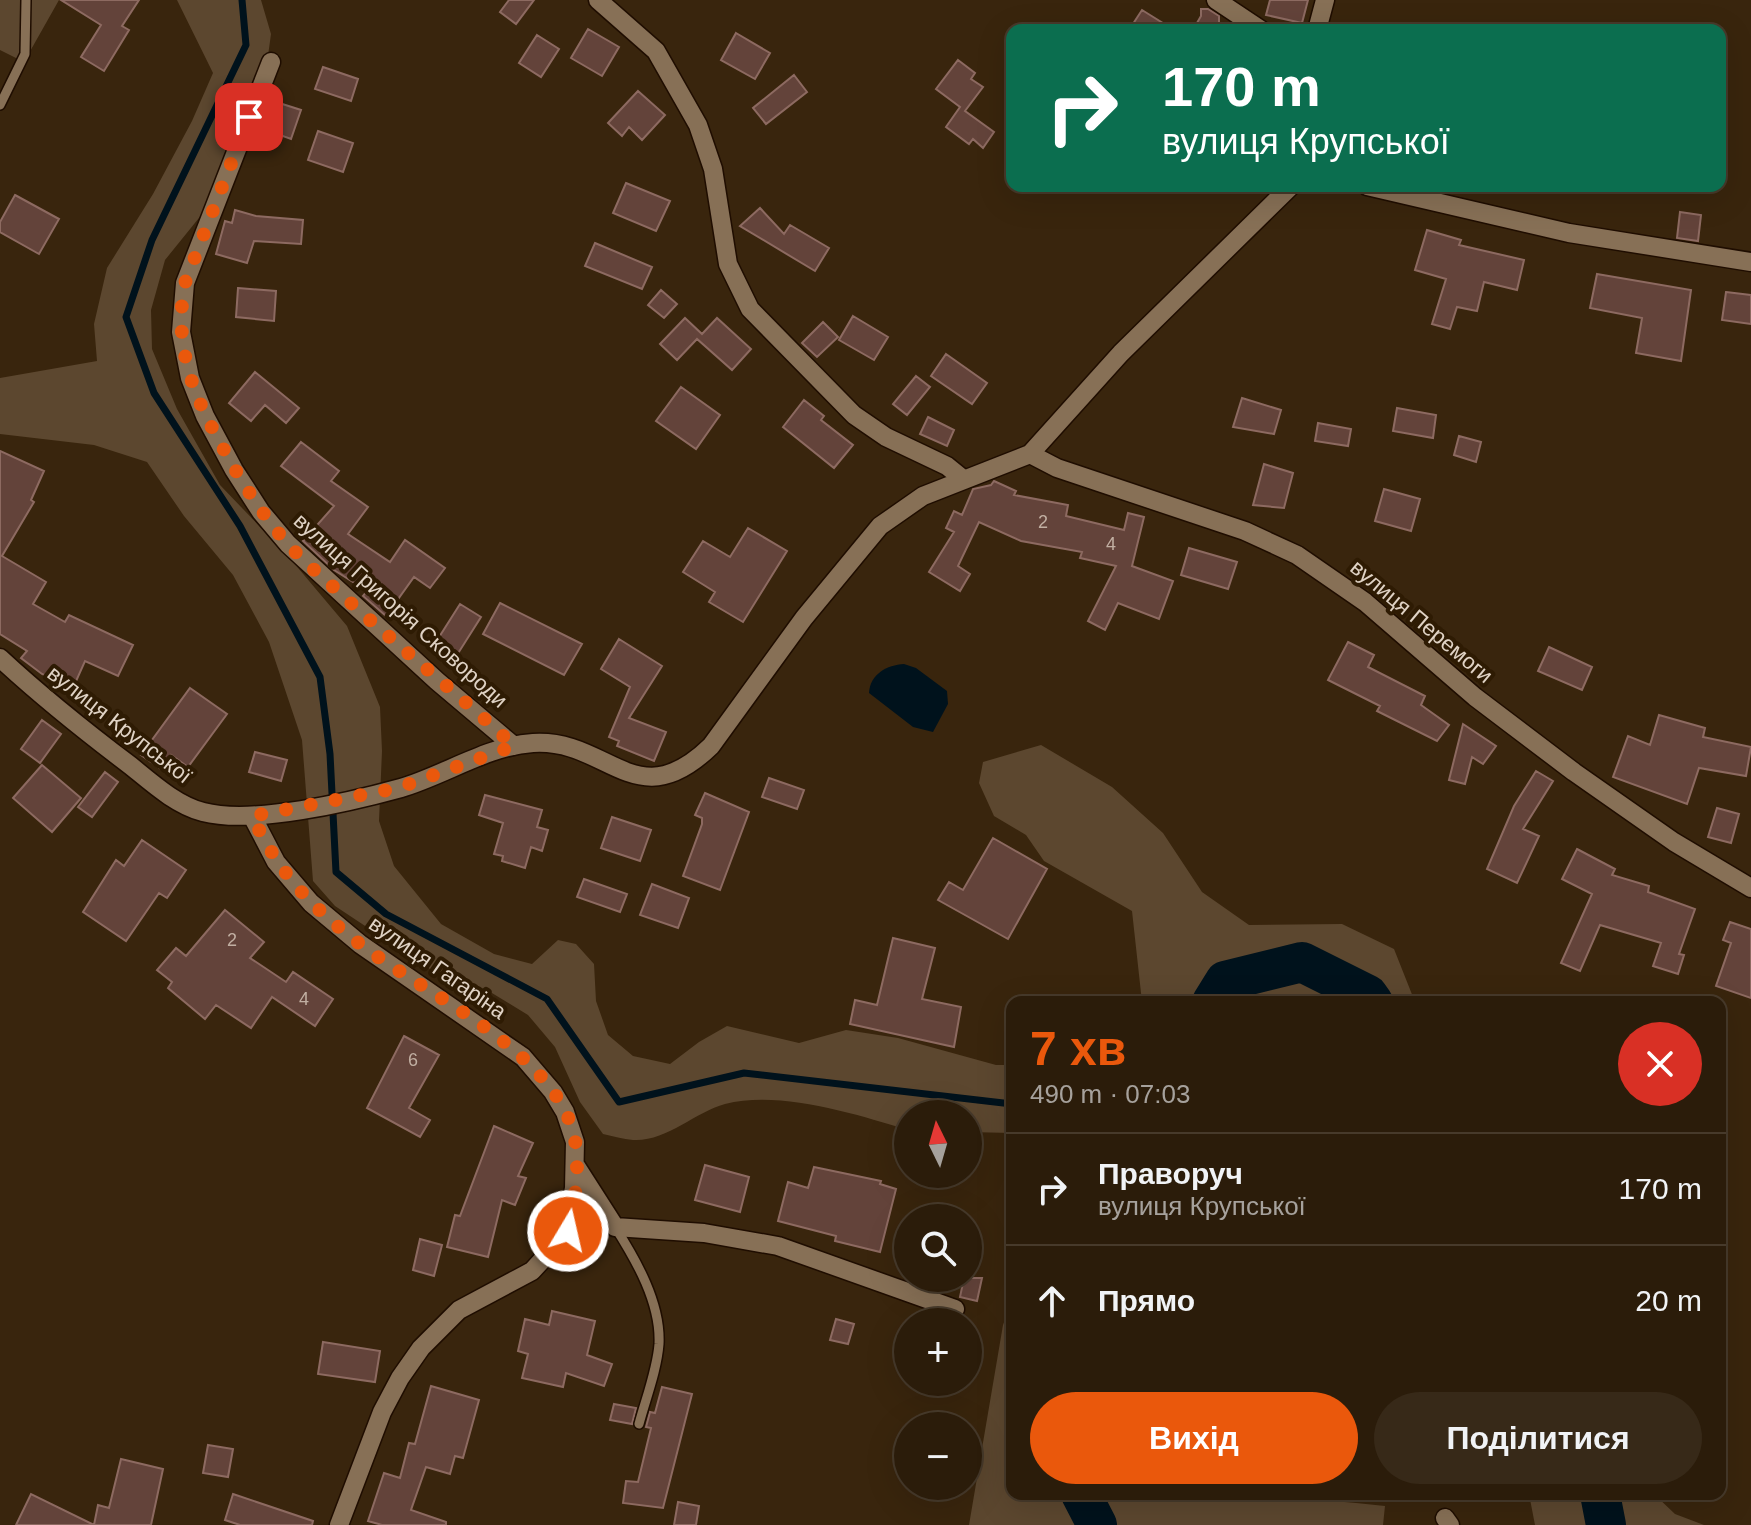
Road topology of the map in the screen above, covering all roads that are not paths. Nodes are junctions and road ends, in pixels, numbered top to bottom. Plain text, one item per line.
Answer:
1 (26, 0) edge
2 (598, 0) edge
3 (1216, 0) edge
4 (1325, 0) edge
5 (1252, 24) edge
6 (1319, 24) edge
7 (271, 62) dead end
8 (0, 105) edge
9 (1285, 192) edge
10 (1393, 192) edge
11 (1751, 262) edge
12 (1030, 454) junction
13 (963, 479) junction
14 (0, 658) edge
15 (514, 746) junction
16 (252, 816) junction
17 (1751, 888) edge
18 (576, 1166) junction
19 (615, 1227) junction
20 (952, 1308) edge
21 (639, 1424) dead end
22 (339, 1525) edge

1 - 8 lane
2 - 13 street
3 - 5 street
4 - 6 street
7 - 15 street, вулиця Григорія Сковороди
9 - 12 street
10 - 11 street
12 - 13 street
12 - 17 street, вулиця Перемоги
13 - 15 street
14 - 16 street, вулиця Крупської
15 - 16 street, вулиця Крупської
16 - 18 street, вулиця Гагаріна
18 - 19 street, вулиця Гагаріна
18 - 22 street, вулиця Гагаріна
19 - 20 street
19 - 21 lane

